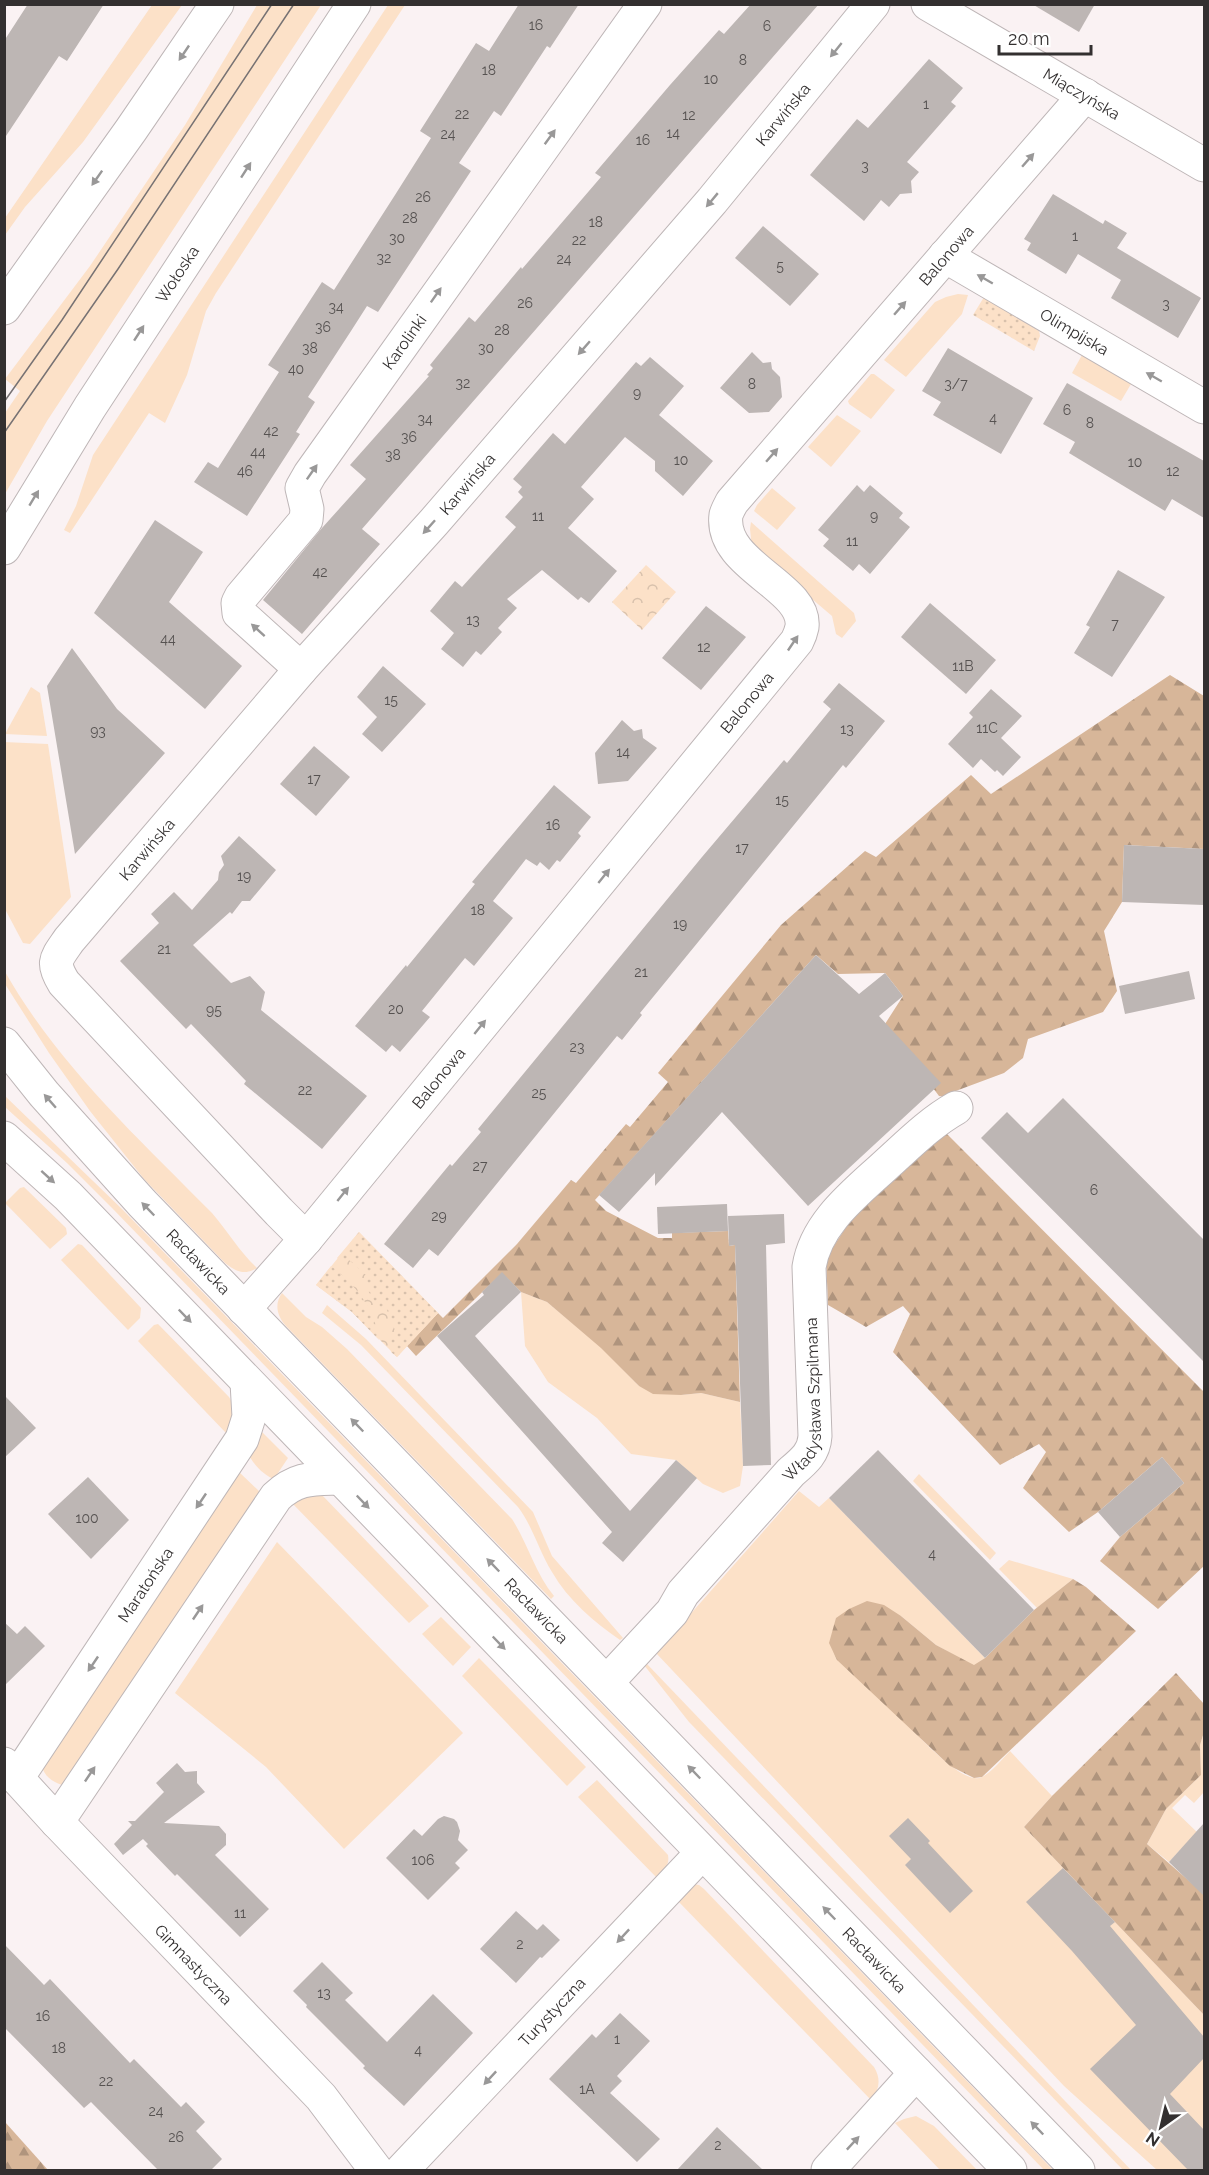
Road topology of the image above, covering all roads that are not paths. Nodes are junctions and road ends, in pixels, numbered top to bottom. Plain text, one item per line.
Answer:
1 (217, 4) edge
2 (354, 4) edge
3 (645, 4) edge
4 (873, 4) edge
5 (928, 4) edge
6 (1085, 95) junction
7 (1204, 165) edge
8 (945, 256) junction
9 (4, 308) edge
10 (1204, 407) edge
11 (4, 548) edge
12 (301, 669) junction
13 (4, 1044) edge
14 (956, 1108) dead end
15 (4, 1138) edge
16 (306, 1239) junction
17 (244, 1309) junction
18 (247, 1382) junction
19 (340, 1478) junction
20 (607, 1682) junction
21 (11, 1771) edge
22 (57, 1822) junction
23 (702, 1853) junction
24 (916, 2073) junction
25 (376, 2170) edge
26 (402, 2170) edge
27 (828, 2170) edge
28 (1010, 2170) edge
29 (1078, 2170) edge

1 -> 9 street
11 -> 2 street, Wołoska
12 -> 3 street, Karolinki
4 -> 12 street, Karwińska
5 - 6 street, Miączyńska
6 - 7 street, Miączyńska
8 -> 6 street, Balonowa
10 -> 8 street, Olimpijska
16 -> 8 street, Balonowa
12 - 16 street, Karwińska
17 -> 13 street, Racławicka
14 - 20 street, Władysława Szpilmana
15 -> 18 street
16 - 17 street, Balonowa
20 -> 17 street, Racławicka
18 - 19 street
18 -> 21 street, Maratońska
22 -> 19 street
19 -> 23 street
29 -> 20 street, Racławicka
21 - 22 street, Gimnastyczna
22 - 25 street, Gimnastyczna
23 - 24 street
23 -> 26 street, Turystyczna
27 -> 24 street
24 - 28 street

